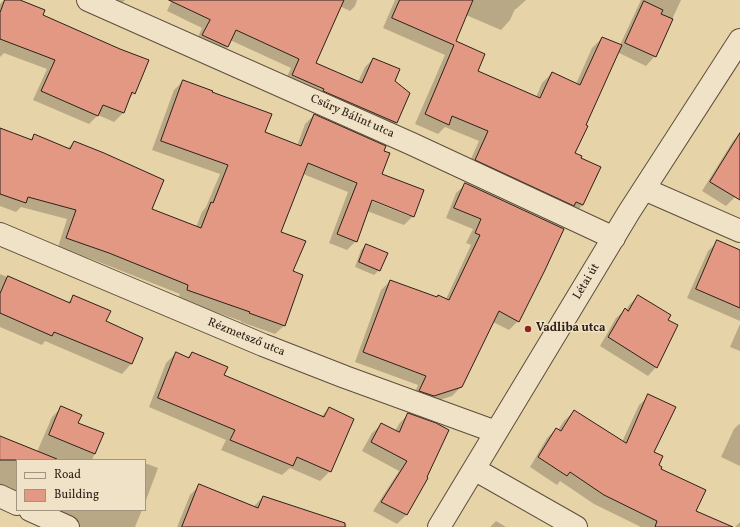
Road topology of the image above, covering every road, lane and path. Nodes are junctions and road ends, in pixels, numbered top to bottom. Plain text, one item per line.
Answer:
1 (88, 0) edge
2 (740, 40) edge
3 (644, 189) junction
4 (740, 231) edge
5 (0, 234) edge
6 (614, 238) junction
7 (496, 432) junction
8 (474, 469) junction
9 (0, 496) edge
10 (16, 504) edge
11 (32, 511) edge
12 (68, 527) edge
13 (439, 527) edge
14 (576, 527) edge

1 - 6 street, Csűry Bálint utca
2 - 3 street, Létai út
3 - 4 street
3 - 6 street, Létai út
5 - 7 street, Rézmetsző utca
6 - 7 street, Létai út
7 - 8 street, Létai út
8 - 13 street, Létai út
8 - 14 street
9 - 10 street
11 - 12 street

